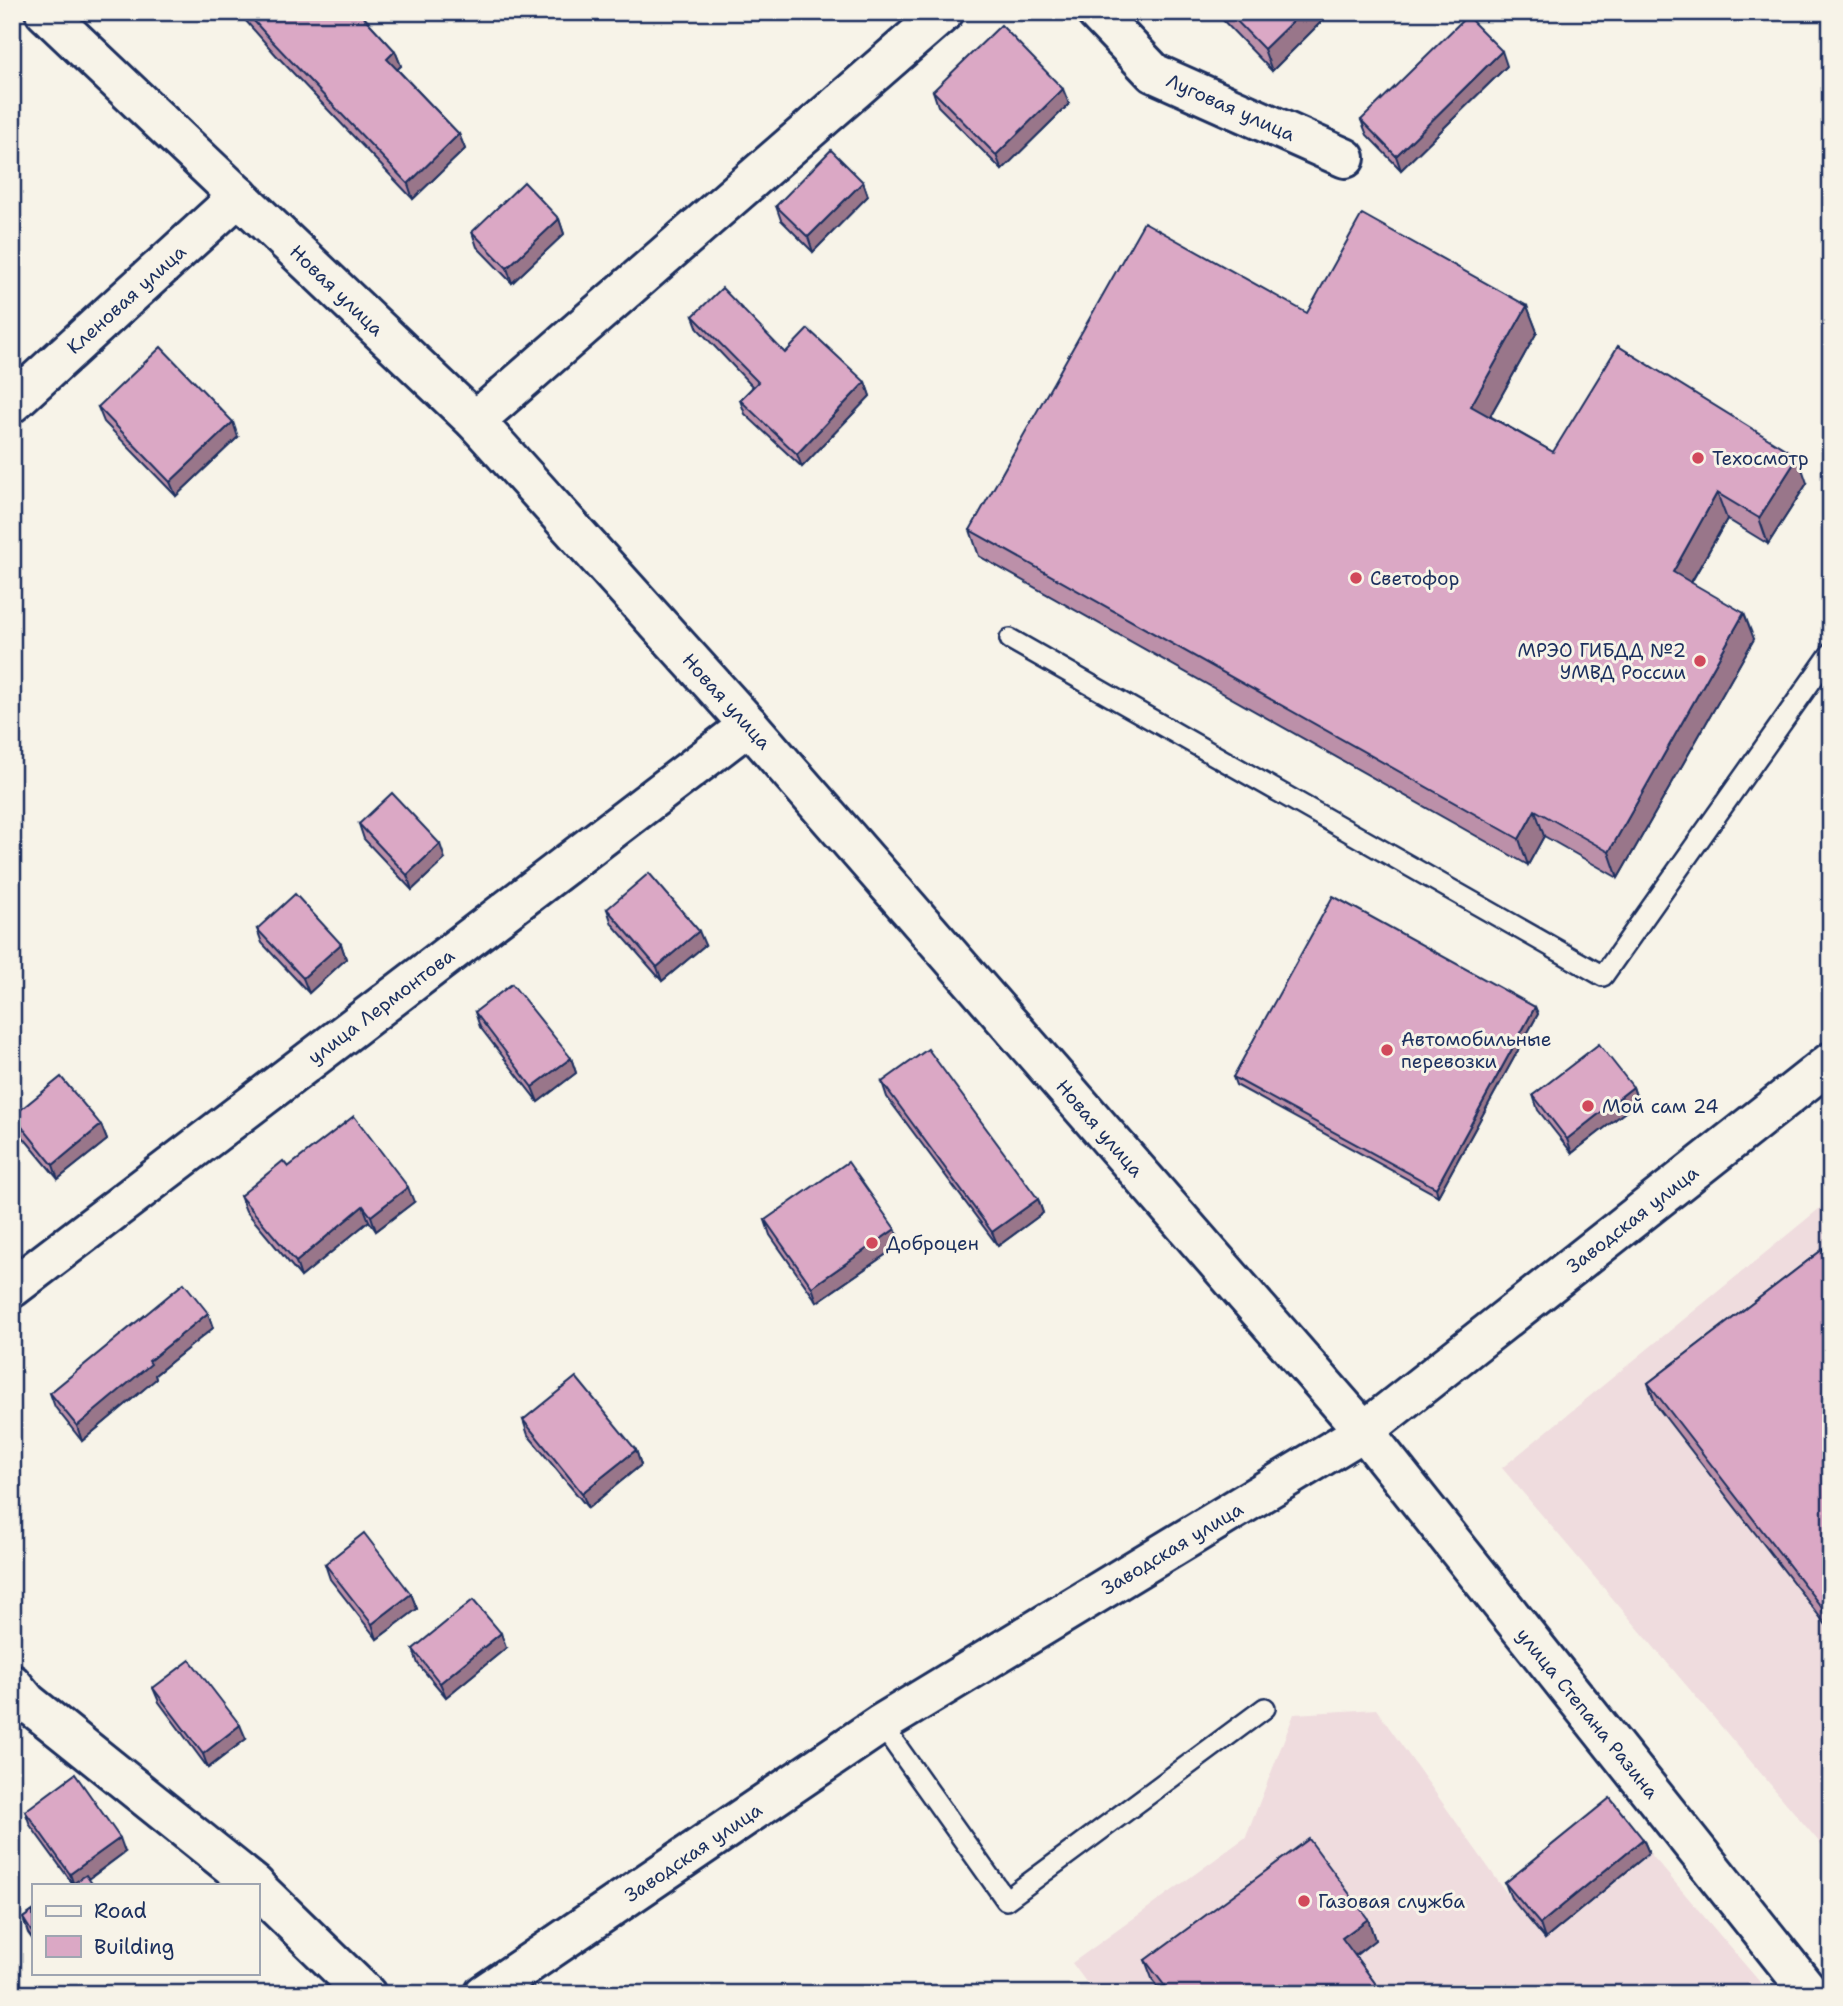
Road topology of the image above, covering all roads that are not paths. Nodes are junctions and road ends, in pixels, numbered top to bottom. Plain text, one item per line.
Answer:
1 (45, 12) edge
2 (944, 12) edge
3 (1097, 12) edge
4 (1345, 158) dead end
5 (239, 196) junction
6 (12, 403) edge
7 (475, 421) junction
8 (1010, 639) dead end
9 (1831, 653) edge
10 (749, 725) junction
11 (1831, 1062) edge
12 (12, 1288) edge
13 (1364, 1432) junction
14 (12, 1684) edge
15 (1265, 1708) dead end
16 (881, 1724) junction
17 (254, 1884) edge
18 (259, 1889) edge
19 (366, 1994) edge
20 (484, 1994) edge
21 (1811, 1994) edge

1 - 5 street, Новая улица
2 - 7 street
3 - 4 street, Луговая улица
5 - 6 street, Кленовая улица
5 - 7 street, Новая улица
7 - 10 street, Новая улица
8 - 9 lane
10 - 12 street, улица Лермонтова
10 - 13 street, Новая улица
11 - 13 street, Заводская улица
13 - 16 street, Заводская улица
13 - 21 street, улица Степана Разина
14 - 17 street
15 - 16 lane
16 - 20 street, Заводская улица
18 - 19 street

